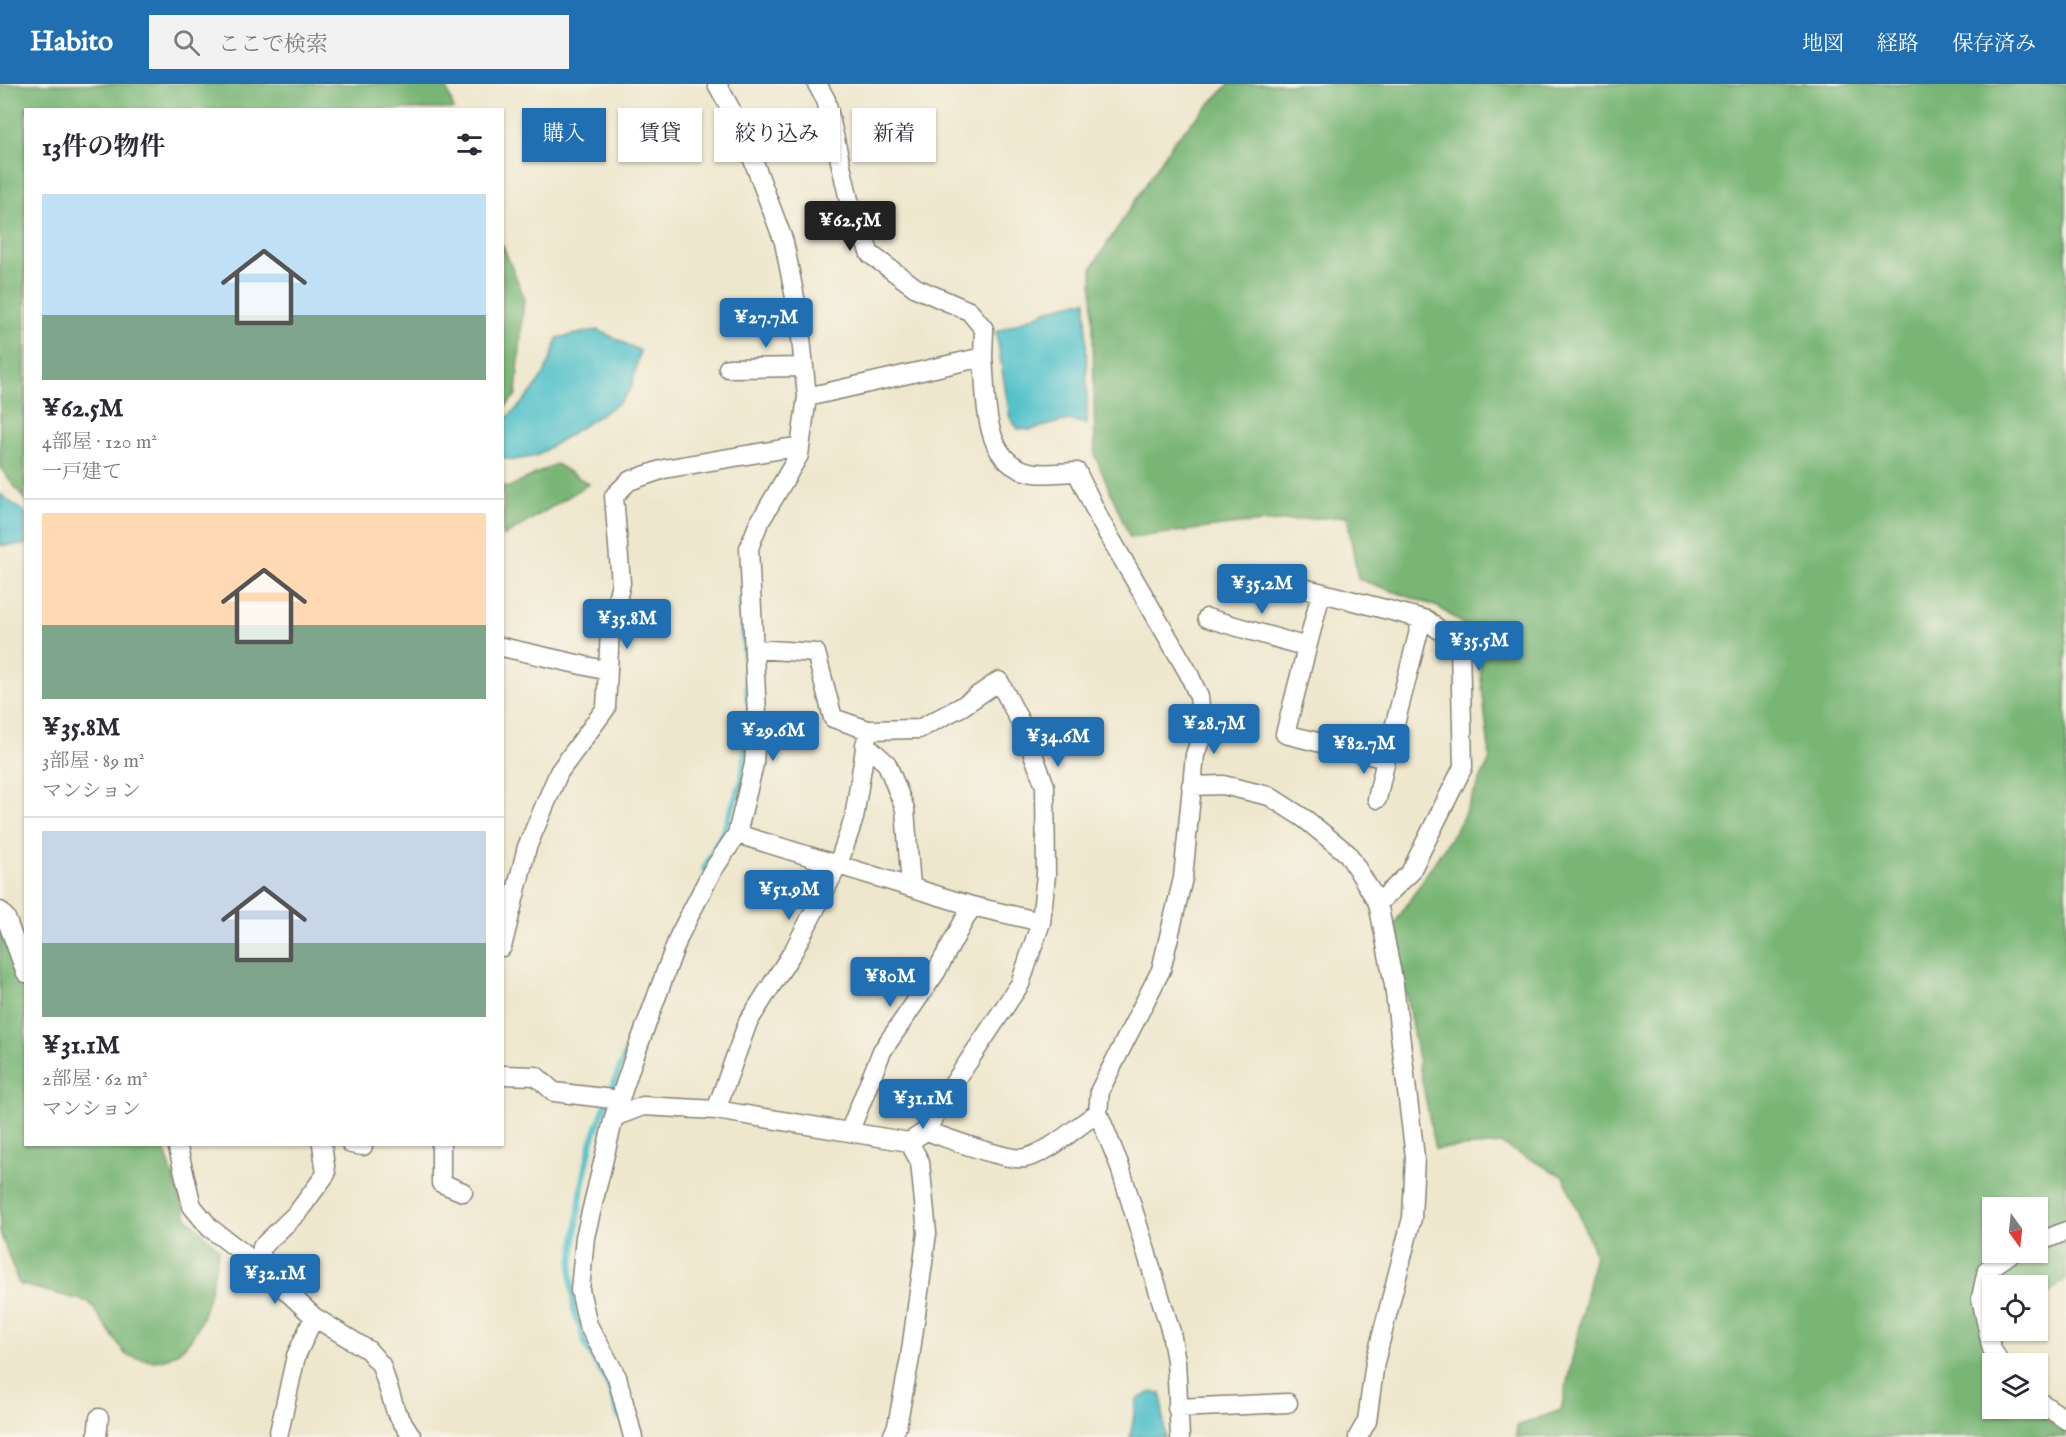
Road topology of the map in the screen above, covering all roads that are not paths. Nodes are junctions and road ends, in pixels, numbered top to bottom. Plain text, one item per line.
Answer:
1 (717, 84) edge
2 (817, 84) edge
3 (983, 357) junction
4 (804, 367) junction
5 (728, 368) dead end
6 (807, 397) junction
7 (800, 446) junction
8 (1253, 575) dead end
9 (1321, 593) junction
10 (1207, 618) dead end
11 (1422, 619) junction
12 (504, 647) edge
13 (1307, 647) junction
14 (754, 649) junction
15 (608, 671) junction
16 (866, 737) junction
17 (1386, 759) junction
18 (1191, 786) junction
19 (1377, 799) dead end
20 (737, 834) junction
21 (838, 865) junction
22 (911, 887) junction
23 (1378, 903) junction
24 (972, 906) junction
25 (0, 911) edge
26 (1041, 922) junction
27 (504, 939) edge
28 (24, 968) edge
29 (504, 1075) edge
30 (617, 1108) junction
31 (716, 1110) junction
32 (1098, 1113) junction
33 (850, 1130) junction
34 (926, 1131) junction
35 (909, 1142) junction
36 (177, 1146) edge
37 (322, 1146) edge
38 (441, 1146) edge
39 (463, 1192) dead end
40 (2066, 1231) edge
41 (2048, 1238) edge
42 (1997, 1263) edge
43 (260, 1266) junction
44 (314, 1317) junction
45 (1994, 1353) edge
46 (1288, 1403) dead end
47 (1177, 1408) junction
48 (2048, 1408) edge
49 (99, 1418) dead end
50 (2066, 1420) edge
51 (97, 1437) edge
52 (278, 1437) edge
53 (412, 1437) edge
54 (633, 1437) edge
55 (892, 1437) edge
56 (1180, 1437) edge
57 (1358, 1437) edge

1 - 4 street
2 - 3 street
3 - 6 street
3 - 18 street
4 - 5 street
4 - 6 street
6 - 7 street
7 - 14 street
7 - 15 street
8 - 9 street
9 - 11 street
9 - 13 street
10 - 13 street
11 - 17 street
11 - 23 street
12 - 15 street
13 - 17 street
14 - 16 street
14 - 20 street
15 - 27 street
16 - 21 street
16 - 22 street
16 - 26 street
17 - 19 street
18 - 23 street
18 - 32 street
20 - 21 street
20 - 30 street
21 - 22 street
21 - 31 street
22 - 24 street
23 - 57 street
24 - 26 street
24 - 33 street
25 - 28 street
26 - 34 street
29 - 30 street
30 - 31 street
30 - 54 street
31 - 33 street
32 - 34 street
32 - 47 street
33 - 35 street
34 - 35 street
35 - 55 street
36 - 43 street
37 - 43 street
38 - 39 street
40 - 41 street
42 - 45 street
43 - 44 street
44 - 52 street
44 - 53 street
46 - 47 street
47 - 56 street
48 - 50 street
49 - 51 street

